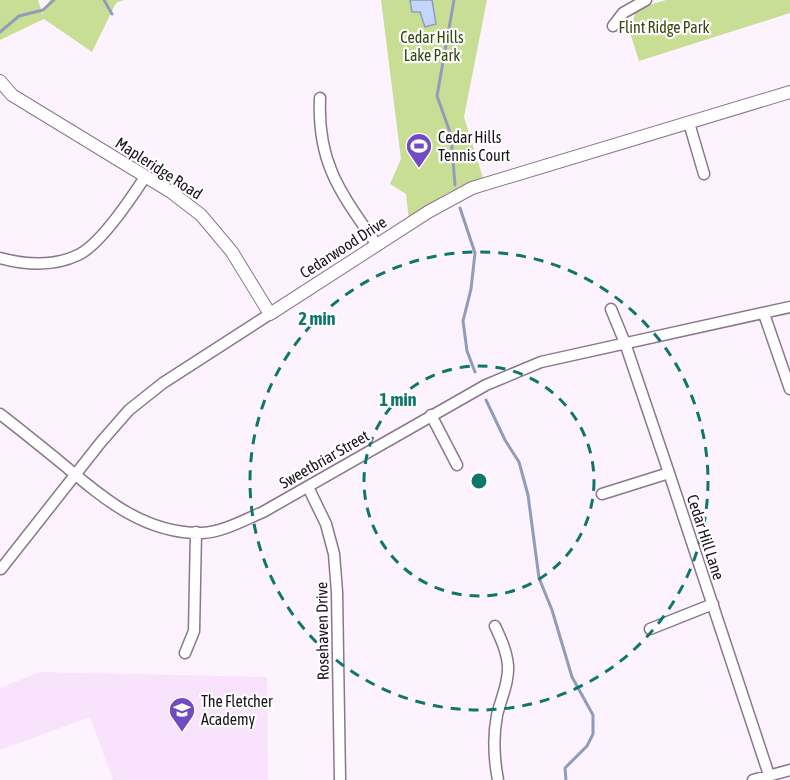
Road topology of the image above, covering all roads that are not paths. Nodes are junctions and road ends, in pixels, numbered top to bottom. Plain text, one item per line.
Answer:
1 (646, 0) edge
2 (613, 26) dead end
3 (0, 81) edge
4 (790, 92) edge
5 (320, 98) dead end
6 (689, 123) junction
7 (704, 174) dead end
8 (145, 177) junction
9 (377, 245) junction
10 (0, 258) edge
11 (790, 307) edge
12 (611, 309) dead end
13 (270, 314) junction
14 (765, 314) junction
15 (625, 343) junction
16 (790, 389) edge
17 (0, 414) edge
18 (431, 415) junction
19 (457, 465) dead end
20 (669, 472) junction
21 (75, 474) junction
22 (308, 487) junction
23 (602, 494) dead end
24 (196, 532) junction
25 (1, 569) edge
26 (713, 604) junction
27 (495, 626) dead end
28 (650, 629) dead end
29 (185, 653) dead end
30 (790, 770) edge
31 (769, 775) junction
32 (340, 780) edge
33 (498, 780) edge
34 (753, 780) edge

1 - 2 street
3 - 8 street, Mapleridge Road
4 - 6 street, Cedarwood Drive
5 - 9 street
6 - 7 street
6 - 9 street, Cedarwood Drive
8 - 10 street
8 - 13 street, Mapleridge Road
9 - 13 street, Cedarwood Drive
11 - 14 street, Sweetbriar Street
12 - 15 street, Cedar Hill Lane
13 - 21 street, Cedarwood Drive
14 - 15 street, Sweetbriar Street
14 - 16 street
15 - 18 street, Sweetbriar Street
15 - 20 street, Cedar Hill Lane
17 - 21 street, Sweetbriar Street
18 - 19 street
18 - 22 street, Sweetbriar Street
20 - 23 street
20 - 26 street, Cedar Hill Lane
21 - 24 street, Sweetbriar Street
21 - 25 street, Cedarwood Drive
22 - 24 street, Sweetbriar Street
22 - 32 street, Rosehaven Drive
24 - 29 street
26 - 28 street
26 - 31 street, Cedar Hill Lane
27 - 33 street
30 - 31 street
31 - 34 street

